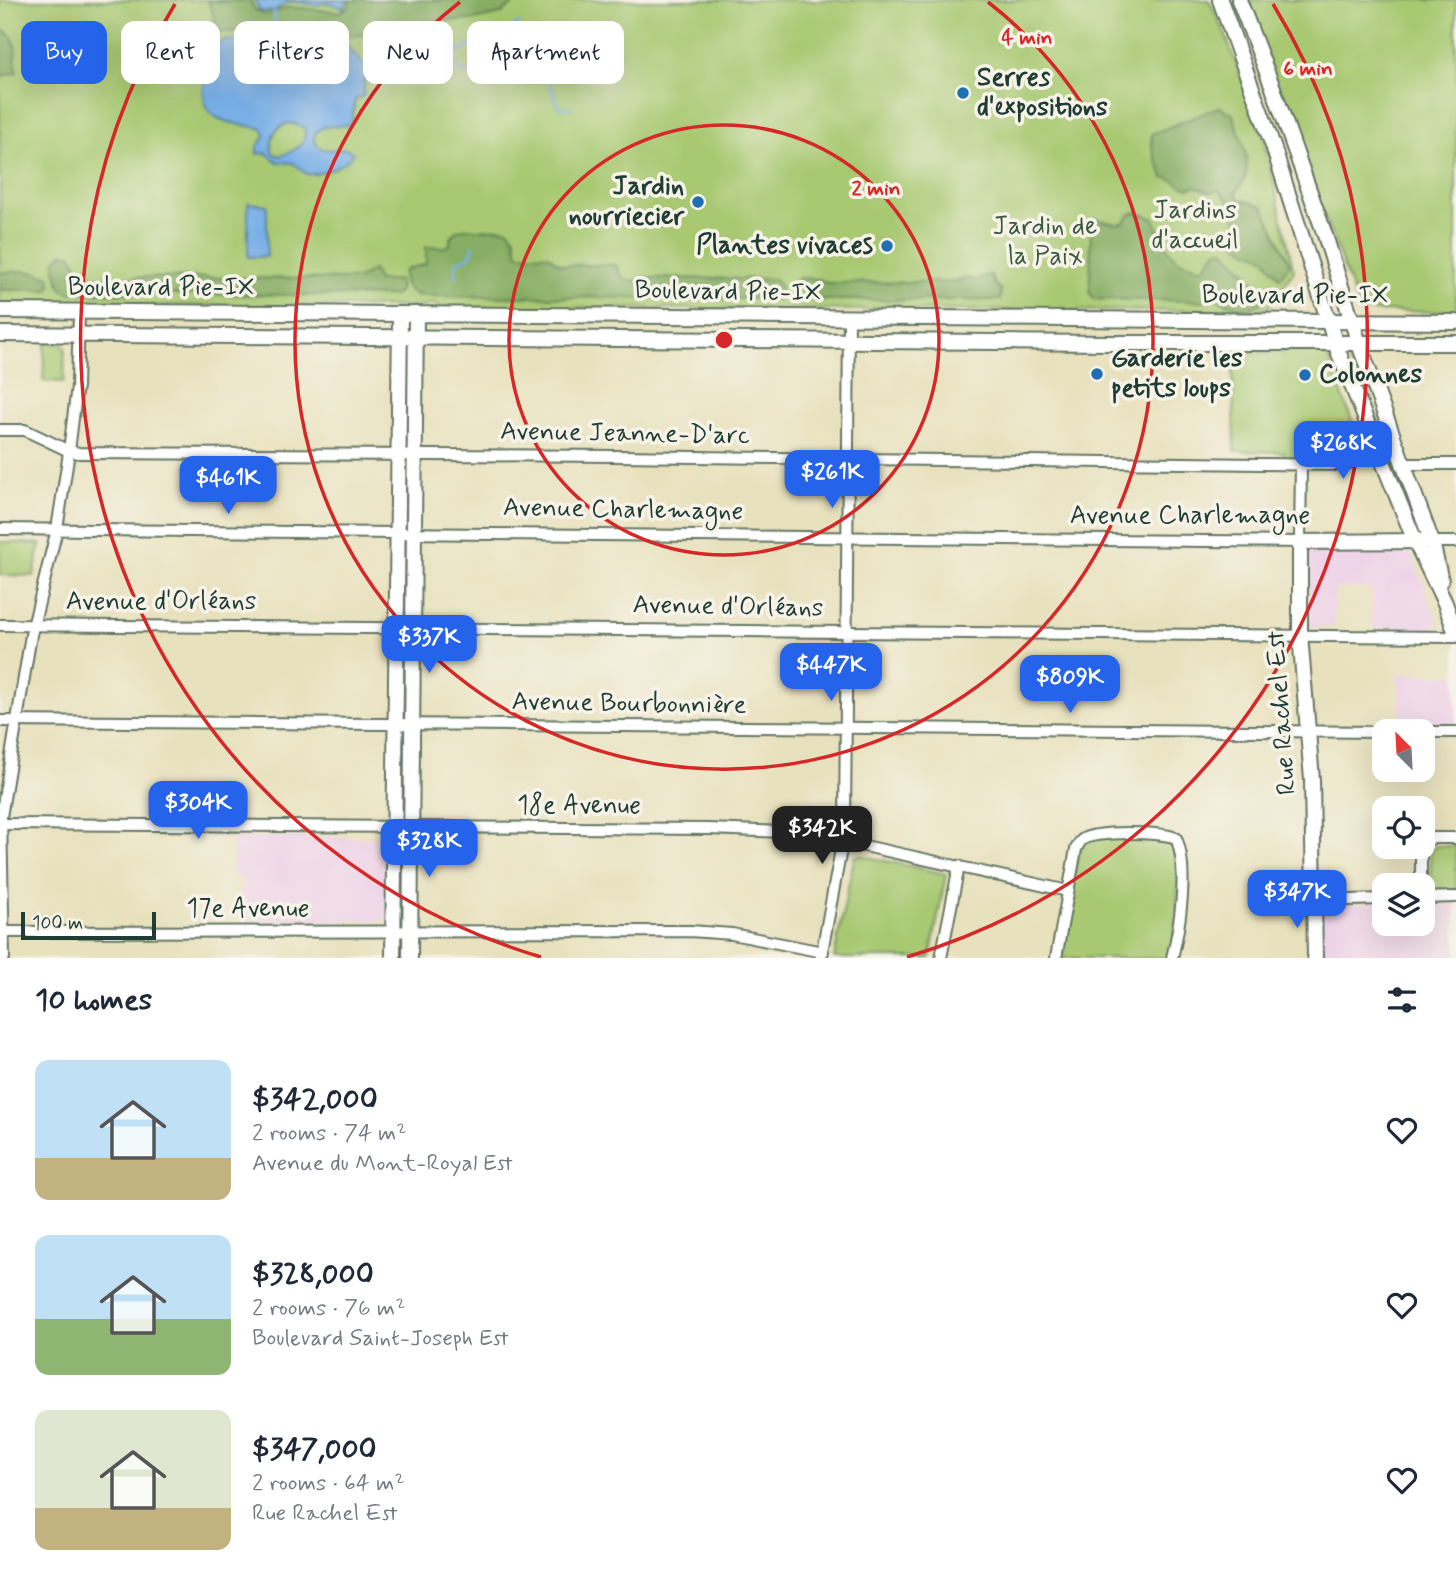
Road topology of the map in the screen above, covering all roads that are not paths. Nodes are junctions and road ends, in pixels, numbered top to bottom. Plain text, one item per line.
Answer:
1 (1220, 0) edge
2 (1239, 0) edge
3 (0, 311) edge
4 (79, 312) junction
5 (400, 314) junction
6 (416, 314) junction
7 (849, 318) junction
8 (1327, 320) junction
9 (1351, 320) junction
10 (1456, 322) edge
11 (0, 334) edge
12 (79, 335) junction
13 (399, 338) junction
14 (416, 338) junction
15 (849, 341) junction
16 (1456, 343) edge
17 (1336, 344) junction
18 (1359, 344) junction
19 (0, 430) edge
20 (69, 451) junction
21 (1378, 453) junction
22 (399, 455) junction
23 (414, 455) junction
24 (849, 460) junction
25 (1403, 464) junction
26 (1456, 464) edge
27 (1301, 465) junction
28 (0, 529) edge
29 (57, 529) junction
30 (406, 533) junction
31 (848, 537) junction
32 (1415, 541) junction
33 (1300, 542) junction
34 (1432, 542) junction
35 (1456, 542) edge
36 (1445, 603) junction
37 (33, 624) junction
38 (0, 625) edge
39 (405, 627) junction
40 (847, 631) junction
41 (1300, 634) junction
42 (1456, 635) edge
43 (0, 721) edge
44 (18, 721) junction
45 (405, 723) junction
46 (846, 729) junction
47 (1372, 732) edge
48 (1435, 732) edge
49 (1456, 732) edge
50 (1307, 733) junction
51 (1, 824) edge
52 (396, 827) junction
53 (412, 827) junction
54 (1435, 838) edge
55 (1456, 838) edge
56 (842, 841) junction
57 (958, 866) junction
58 (1068, 891) junction
59 (1456, 897) edge
60 (1435, 898) edge
61 (1372, 899) edge
62 (1314, 901) junction
63 (411, 931) junction
64 (2, 932) edge
65 (394, 932) junction
66 (822, 955) edge
67 (4, 958) edge
68 (393, 958) edge
69 (410, 958) edge
70 (940, 958) edge
71 (1056, 958) edge
72 (1172, 958) edge
73 (1315, 958) edge

1 - 8 main road
2 - 9 main road
3 - 4 main road, Boulevard Pie-IX
4 - 5 main road, Boulevard Pie-IX
4 - 12 street
5 - 6 main road, Boulevard Pie-IX
5 - 13 main road
6 - 7 main road, Boulevard Pie-IX
6 - 14 main road
7 - 8 main road, Boulevard Pie-IX
7 - 15 street
8 - 9 main road, Boulevard Pie-IX
8 - 17 main road
9 - 10 main road, Boulevard Pie-IX
9 - 18 main road
11 - 12 main road, Boulevard Pie-IX
12 - 13 main road, Boulevard Pie-IX
12 - 20 street
13 - 14 main road, Boulevard Pie-IX
13 - 22 main road
14 - 15 main road, Boulevard Pie-IX
14 - 23 main road
15 - 17 main road, Boulevard Pie-IX
15 - 24 street
16 - 18 main road, Boulevard Pie-IX
17 - 18 main road, Boulevard Pie-IX
17 - 21 main road
18 - 25 main road
19 - 20 street, Avenue Jeanne-D'arc
20 - 22 street, Avenue Jeanne-D'arc
20 - 29 street
21 - 27 street, Avenue Jeanne-D'arc
21 - 32 main road
22 - 23 street, Avenue Jeanne-D'arc
22 - 30 main road
23 - 24 street, Avenue Jeanne-D'arc
23 - 30 main road
24 - 27 street, Avenue Jeanne-D'arc
24 - 31 street
25 - 26 street
25 - 34 main road
27 - 33 street, Rue Rachel Est
28 - 29 street, Avenue Charlemagne
29 - 30 street, Avenue Charlemagne
29 - 37 street
30 - 31 street, Avenue Charlemagne
30 - 39 main road
31 - 33 street, Avenue Charlemagne
31 - 40 street
32 - 33 main road, Avenue Charlemagne
32 - 34 main road, Avenue Charlemagne
32 - 36 main road
33 - 41 main road, Rue Rachel Est
34 - 35 street, Avenue Charlemagne
34 - 36 main road
36 - 42 main road
37 - 38 street, Avenue d'Orléans
37 - 39 street, Avenue d'Orléans
37 - 44 street
39 - 40 street, Avenue d'Orléans
39 - 45 main road
40 - 41 street, Avenue d'Orléans
40 - 46 street
41 - 42 street, Avenue d'Orléans
41 - 50 main road, Rue Rachel Est
43 - 44 street, Avenue Bourbonnière
44 - 45 street, Avenue Bourbonnière
44 - 51 street
45 - 46 street, Avenue Bourbonnière
45 - 52 main road
45 - 53 main road
46 - 50 street, Avenue Bourbonnière
46 - 56 street
47 - 50 street, Avenue Bourbonnière
48 - 49 street
50 - 62 main road, Rue Rachel Est
51 - 52 street, 18e Avenue
51 - 64 street
52 - 53 street, 18e Avenue
52 - 65 main road
53 - 56 street, 18e Avenue
53 - 63 main road
54 - 55 street
56 - 57 street, 18e Avenue
56 - 66 street
57 - 58 street, 18e Avenue
57 - 70 street
58 - 71 street
58 - 72 street
59 - 60 street
61 - 62 street
62 - 73 main road, Rue Rachel Est
63 - 65 street, 17e Avenue
63 - 66 street, 17e Avenue
63 - 69 main road
64 - 65 street, 17e Avenue
64 - 67 street
65 - 68 main road

